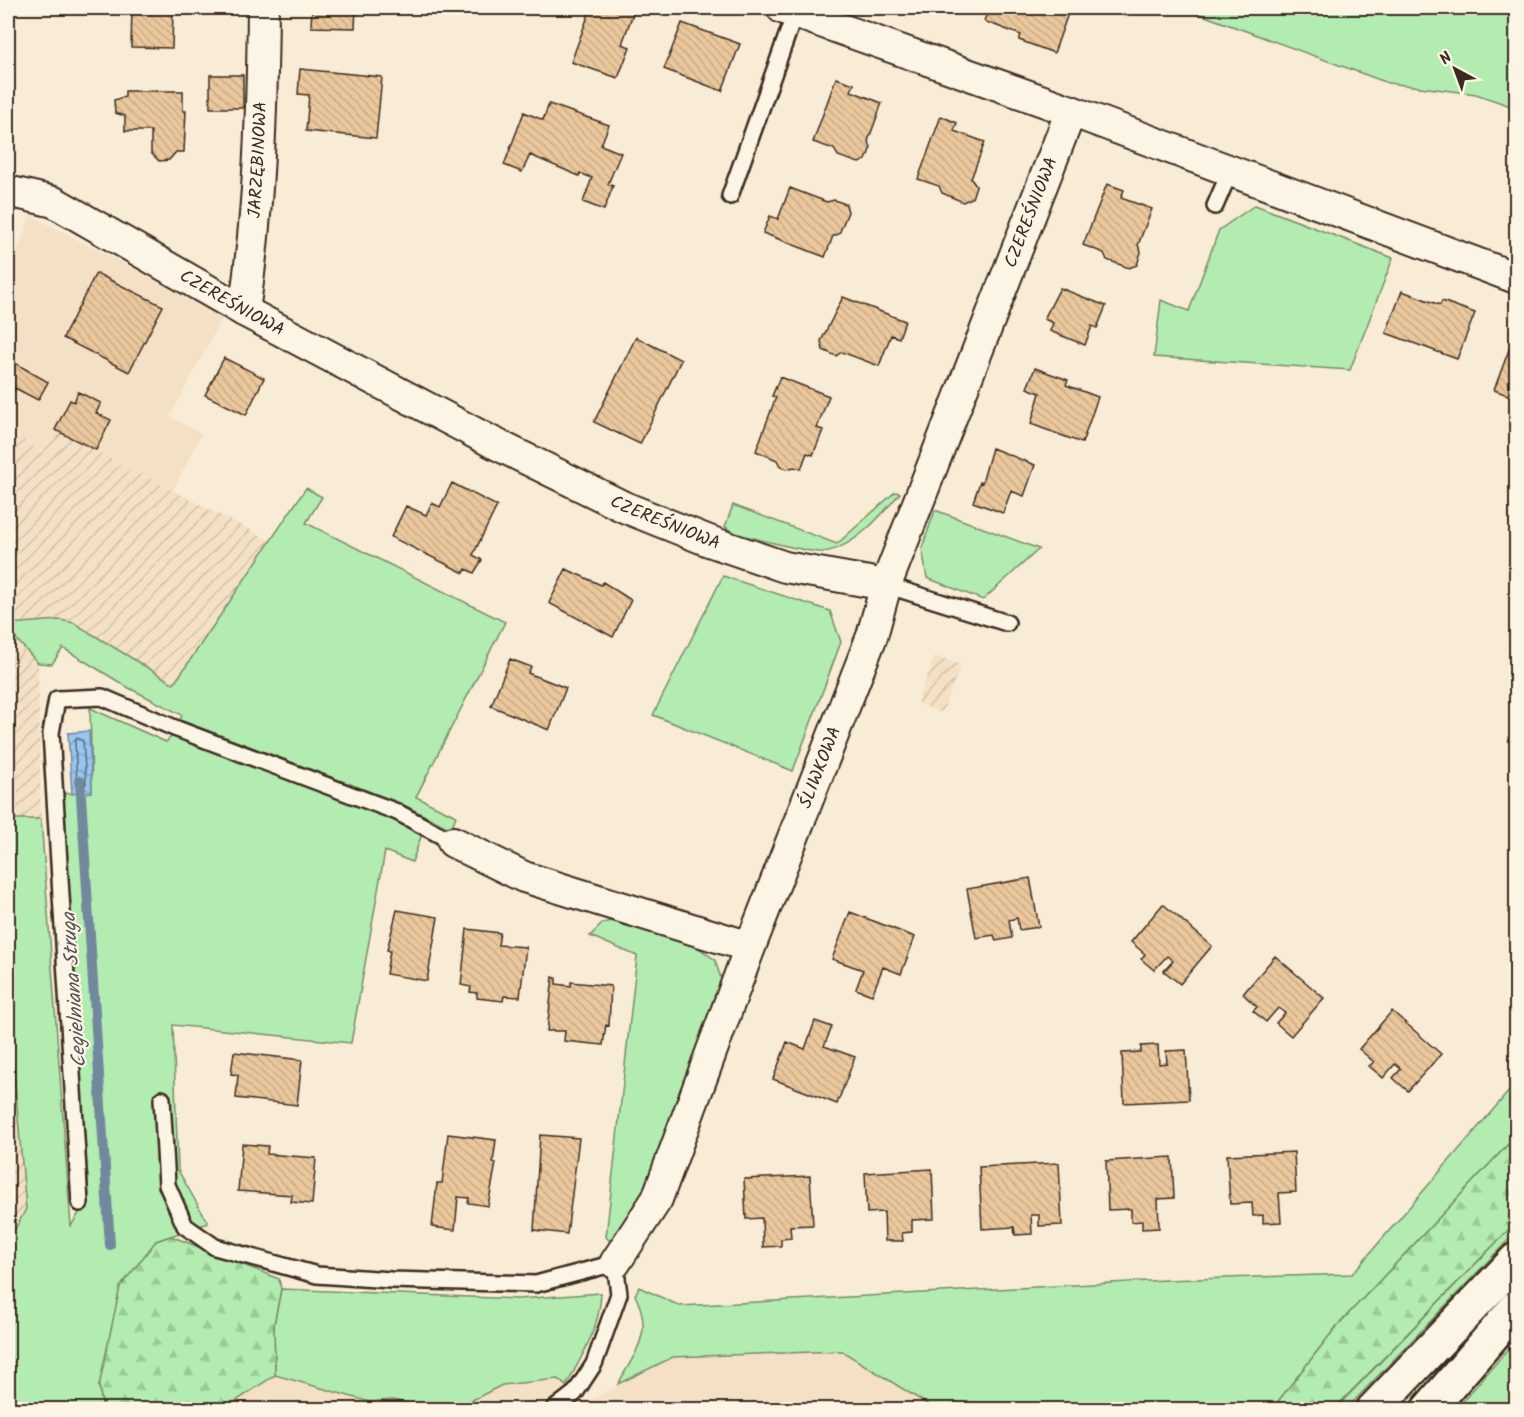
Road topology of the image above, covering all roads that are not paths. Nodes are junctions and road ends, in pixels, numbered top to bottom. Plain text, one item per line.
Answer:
1 (263, 8) edge
2 (789, 10) edge
3 (1071, 111) junction
4 (1230, 171) junction
5 (8, 191) edge
6 (730, 196) dead end
7 (1215, 206) dead end
8 (1516, 278) edge
9 (244, 311) junction
10 (886, 585) junction
11 (1007, 623) dead end
12 (453, 842) joint
13 (750, 947) junction
14 (162, 1099) dead end
15 (80, 1203) dead end
16 (1516, 1260) edge
17 (615, 1263) junction
18 (1516, 1308) edge
19 (553, 1410) edge
20 (1373, 1410) edge
21 (1428, 1410) edge

1 - 9 street, JARZĘBINOWA
2 - 3 street
2 - 6 lane
3 - 4 street
3 - 10 street, CZEREŚNIOWA
4 - 7 lane
4 - 8 street
5 - 9 street, CZEREŚNIOWA
9 - 10 street, CZEREŚNIOWA
10 - 11 lane
10 - 13 street, ŚLIWKOWA
12 - 13 street
12 - 15 lane
13 - 17 street, ŚLIWKOWA
14 - 17 lane
16 - 20 main road
17 - 19 lane
18 - 21 main road

